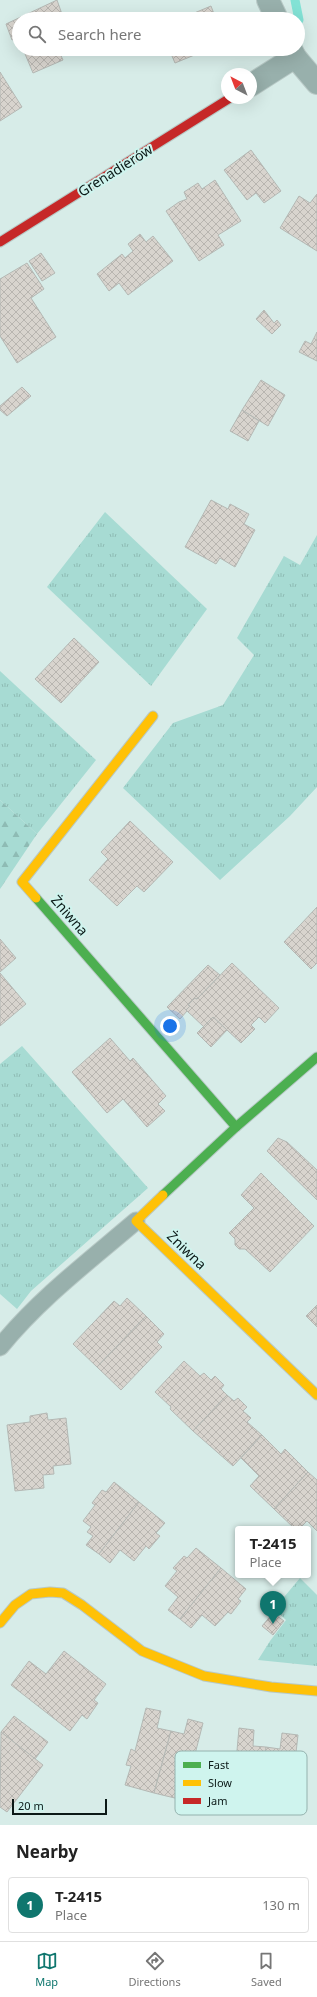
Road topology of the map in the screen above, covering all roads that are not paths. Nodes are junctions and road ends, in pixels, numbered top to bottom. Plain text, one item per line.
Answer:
1 (268, 0) edge
2 (274, 12) edge
3 (289, 56) edge
4 (295, 56) edge
5 (257, 80) edge
6 (317, 83) edge
7 (221, 104) edge
8 (0, 242) edge
9 (152, 716) dead end
10 (317, 1057) edge
11 (236, 1127) junction
12 (136, 1221) junction
13 (0, 1347) edge
14 (317, 1395) edge
15 (0, 1623) edge
16 (317, 1691) edge

1 - 2 street
3 - 5 street
4 - 6 street
7 - 8 street, Grenadierów
9 - 11 street, Żniwna
10 - 11 street
11 - 12 street
12 - 13 lane
12 - 14 street, Żniwna
15 - 16 street

